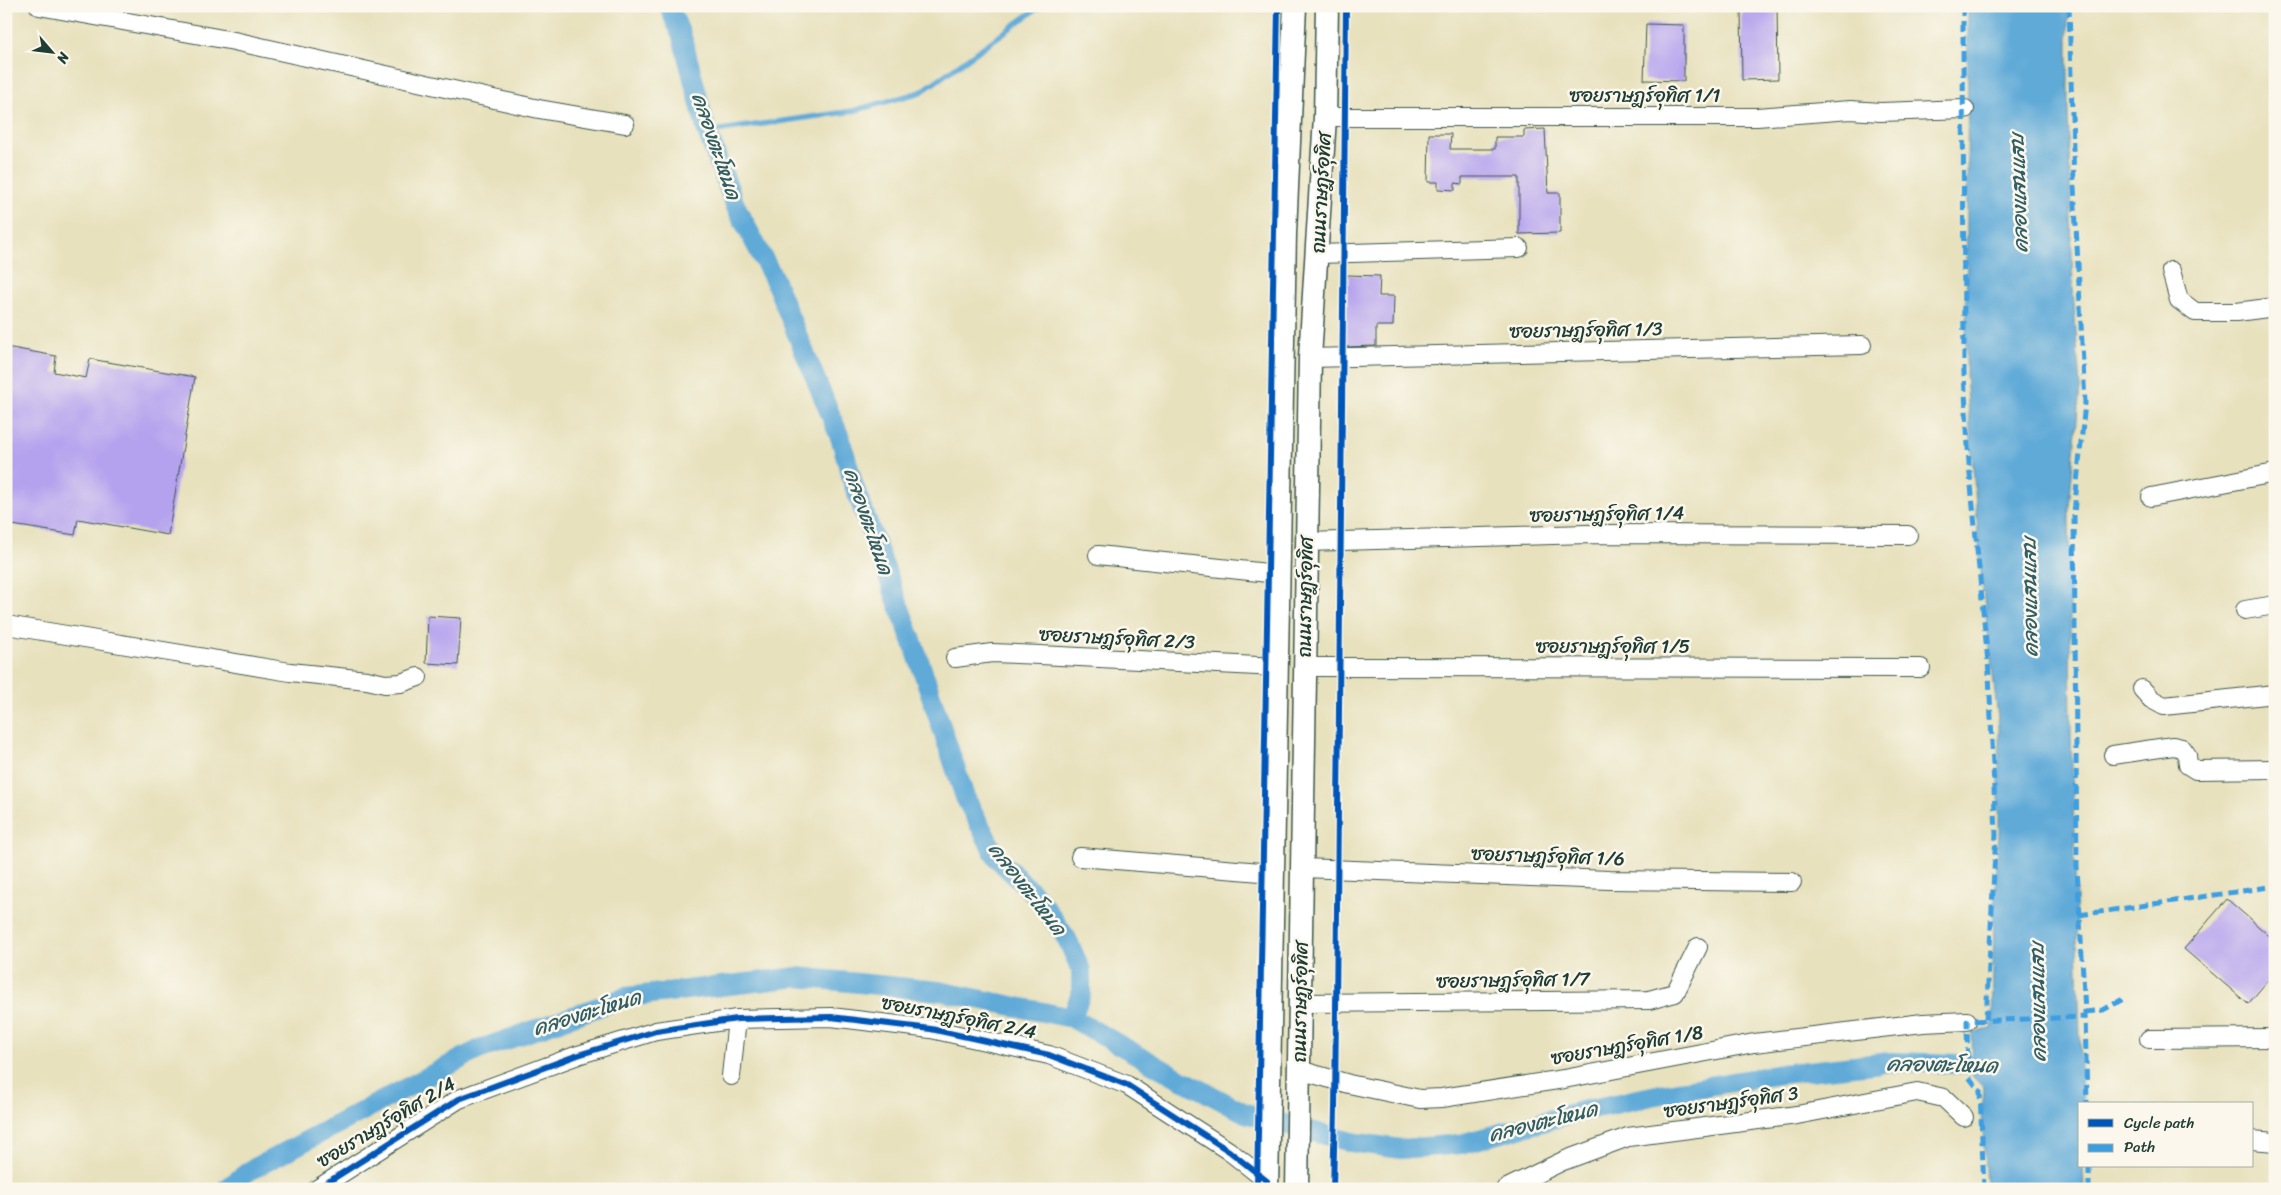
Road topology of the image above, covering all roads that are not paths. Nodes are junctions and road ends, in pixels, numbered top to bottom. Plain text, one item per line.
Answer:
1 (39, 6) edge
2 (1295, 6) edge
3 (1328, 6) edge
4 (1965, 109) dead end
5 (1325, 117) junction
6 (625, 124) dead end
7 (1519, 248) dead end
8 (1318, 254) junction
9 (2171, 271) dead end
10 (2275, 307) edge
11 (1862, 345) dead end
12 (1310, 358) junction
13 (2275, 473) edge
14 (2151, 497) dead end
15 (1908, 535) dead end
16 (1306, 542) junction
17 (1098, 555) dead end
18 (1278, 574) junction
19 (2275, 605) edge
20 (2246, 610) dead end
21 (6, 626) edge
22 (955, 658) dead end
23 (1277, 667) junction
24 (1304, 667) junction
25 (1921, 668) dead end
26 (418, 677) dead end
27 (2142, 689) dead end
28 (2275, 694) edge
29 (2113, 755) dead end
30 (2275, 769) edge
31 (1080, 858) dead end
32 (1303, 868) junction
33 (1273, 873) junction
34 (1792, 882) dead end
35 (1698, 948) dead end
36 (1300, 1003) junction
37 (737, 1019) junction
38 (1967, 1021) dead end
39 (2275, 1038) edge
40 (2149, 1039) dead end
41 (1298, 1070) junction
42 (731, 1076) dead end
43 (1964, 1117) dead end
44 (2254, 1140) edge
45 (2275, 1142) edge
46 (1267, 1178) edge
47 (1297, 1178) edge
48 (317, 1189) edge
49 (1505, 1189) edge

1 - 6 street
2 - 18 main road, ถนนราษฎร์อุทิศ
3 - 5 main road, ถนนราษฎร์อุทิศ
4 - 5 street, ซอยราษฎร์อุทิศ 1/1
5 - 8 main road, ถนนราษฎร์อุทิศ
7 - 8 street
8 - 12 main road, ถนนราษฎร์อุทิศ
9 - 10 street
11 - 12 street, ซอยราษฎร์อุทิศ 1/3
12 - 16 main road, ถนนราษฎร์อุทิศ
13 - 14 street
15 - 16 street, ซอยราษฎร์อุทิศ 1/4
16 - 24 main road, ถนนราษฎร์อุทิศ
17 - 18 street
18 - 23 main road, ถนนราษฎร์อุทิศ
19 - 20 street
21 - 26 street
22 - 23 street, ซอยราษฎร์อุทิศ 2/3
23 - 33 main road, ถนนราษฎร์อุทิศ
24 - 25 street, ซอยราษฎร์อุทิศ 1/5
24 - 32 main road, ถนนราษฎร์อุทิศ
27 - 28 street
29 - 30 street
31 - 33 street
32 - 34 street, ซอยราษฎร์อุทิศ 1/6
32 - 36 main road, ถนนราษฎร์อุทิศ
33 - 46 main road, ถนนราษฎร์อุทิศ
35 - 36 street, ซอยราษฎร์อุทิศ 1/7
36 - 41 main road, ถนนราษฎร์อุทิศ
37 - 42 street
37 - 46 street, ซอยราษฎร์อุทิศ 2/4
37 - 48 street, ซอยราษฎร์อุทิศ 2/4
38 - 41 street, ซอยราษฎร์อุทิศ 1/8
39 - 40 street
41 - 47 main road, ถนนราษฎร์อุทิศ
43 - 49 street, ซอยราษฎร์อุทิศ 3
44 - 45 street

